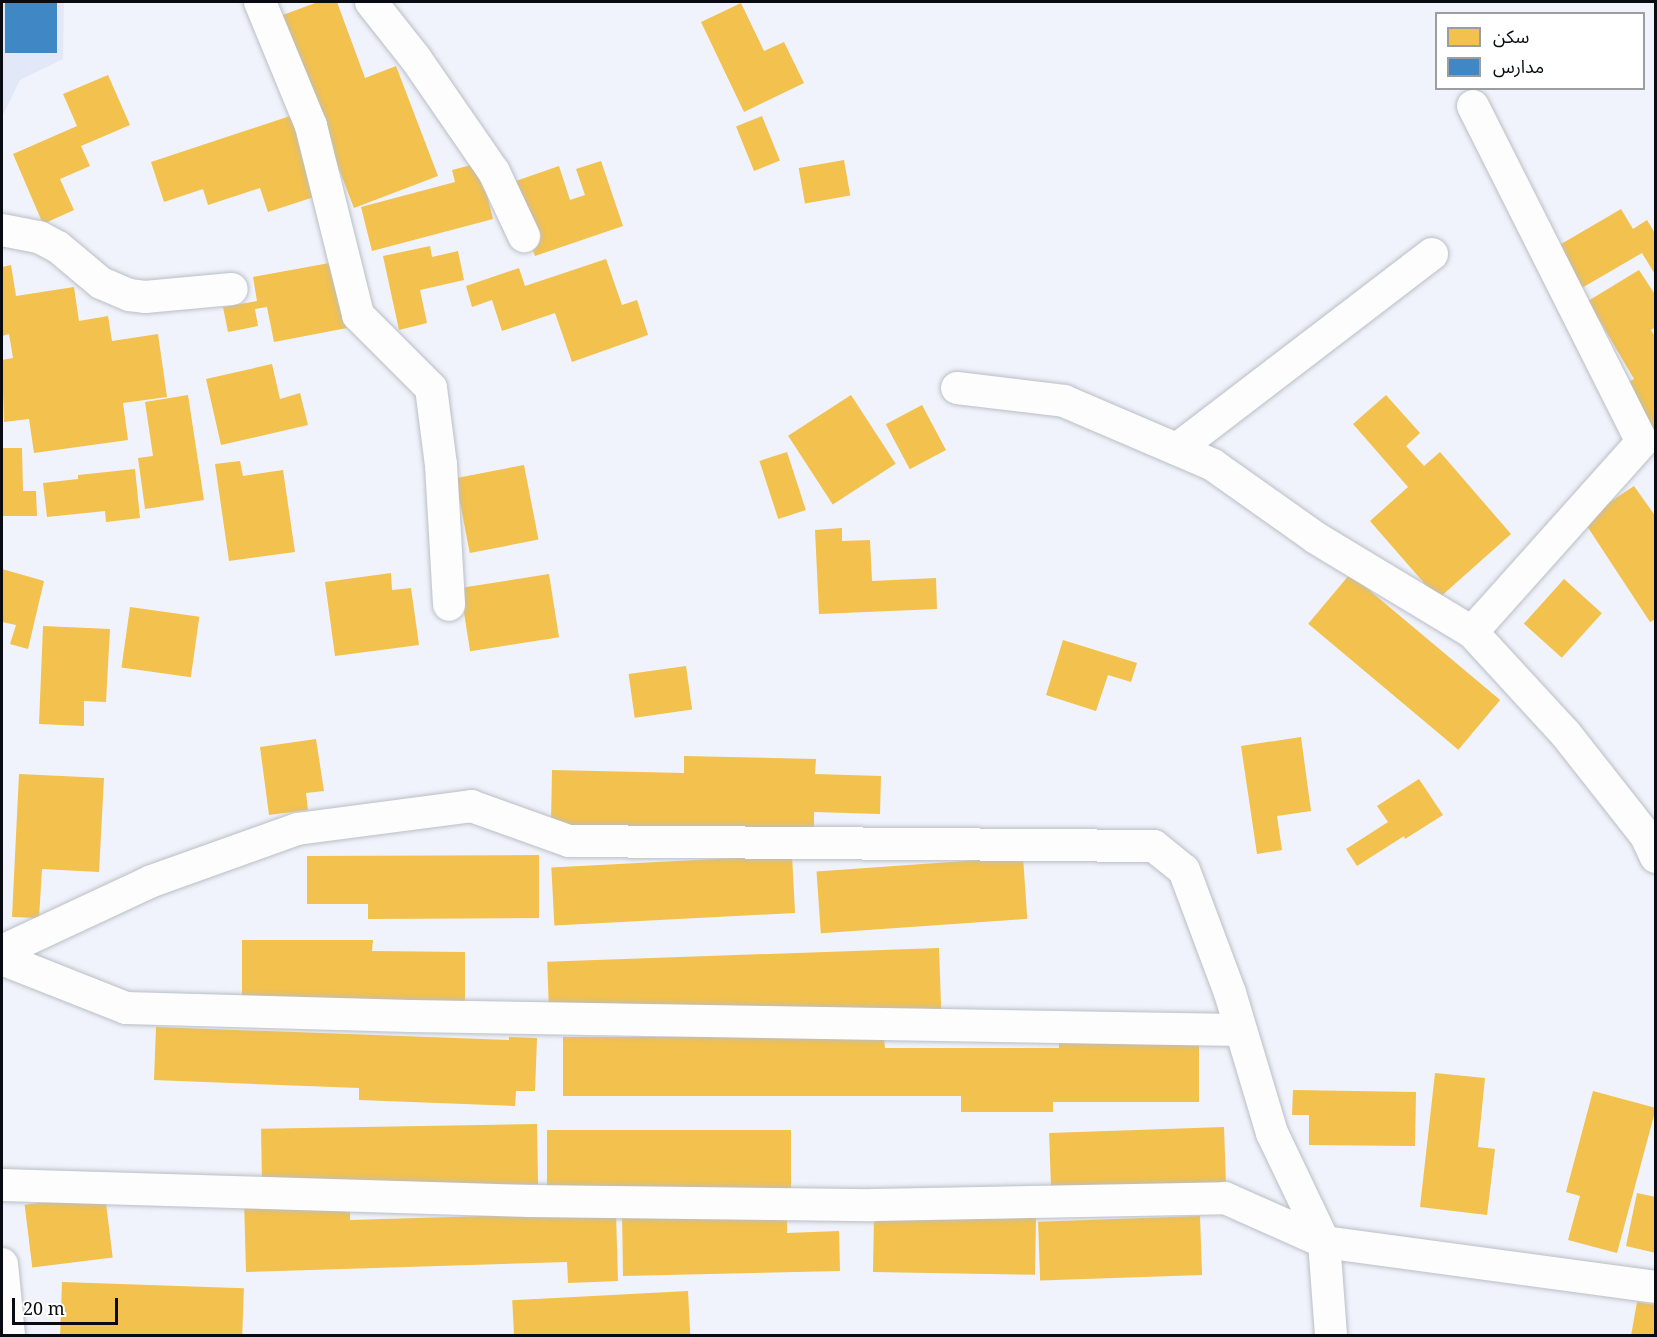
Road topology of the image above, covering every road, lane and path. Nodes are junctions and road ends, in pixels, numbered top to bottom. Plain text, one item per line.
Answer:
1 (260, 2) edge
2 (371, 2) edge
3 (1473, 106) dead end
4 (2, 230) edge
5 (524, 236) dead end
6 (1432, 254) dead end
7 (232, 290) dead end
8 (957, 388) dead end
9 (1177, 449) junction
10 (449, 605) dead end
11 (1472, 632) junction
12 (1652, 842) edge
13 (2, 951) edge
14 (2, 959) edge
15 (1241, 1030) junction
16 (2, 1185) edge
17 (1324, 1242) junction
18 (2, 1264) edge
19 (1656, 1287) edge
20 (9, 1335) edge
21 (1331, 1335) edge

1 - 10 street
2 - 5 street
3 - 11 street
4 - 7 street
6 - 9 street
8 - 9 street
9 - 11 street
11 - 12 street
13 - 15 street
14 - 15 street
15 - 17 street
16 - 17 street
17 - 19 street
17 - 21 street
18 - 20 street

